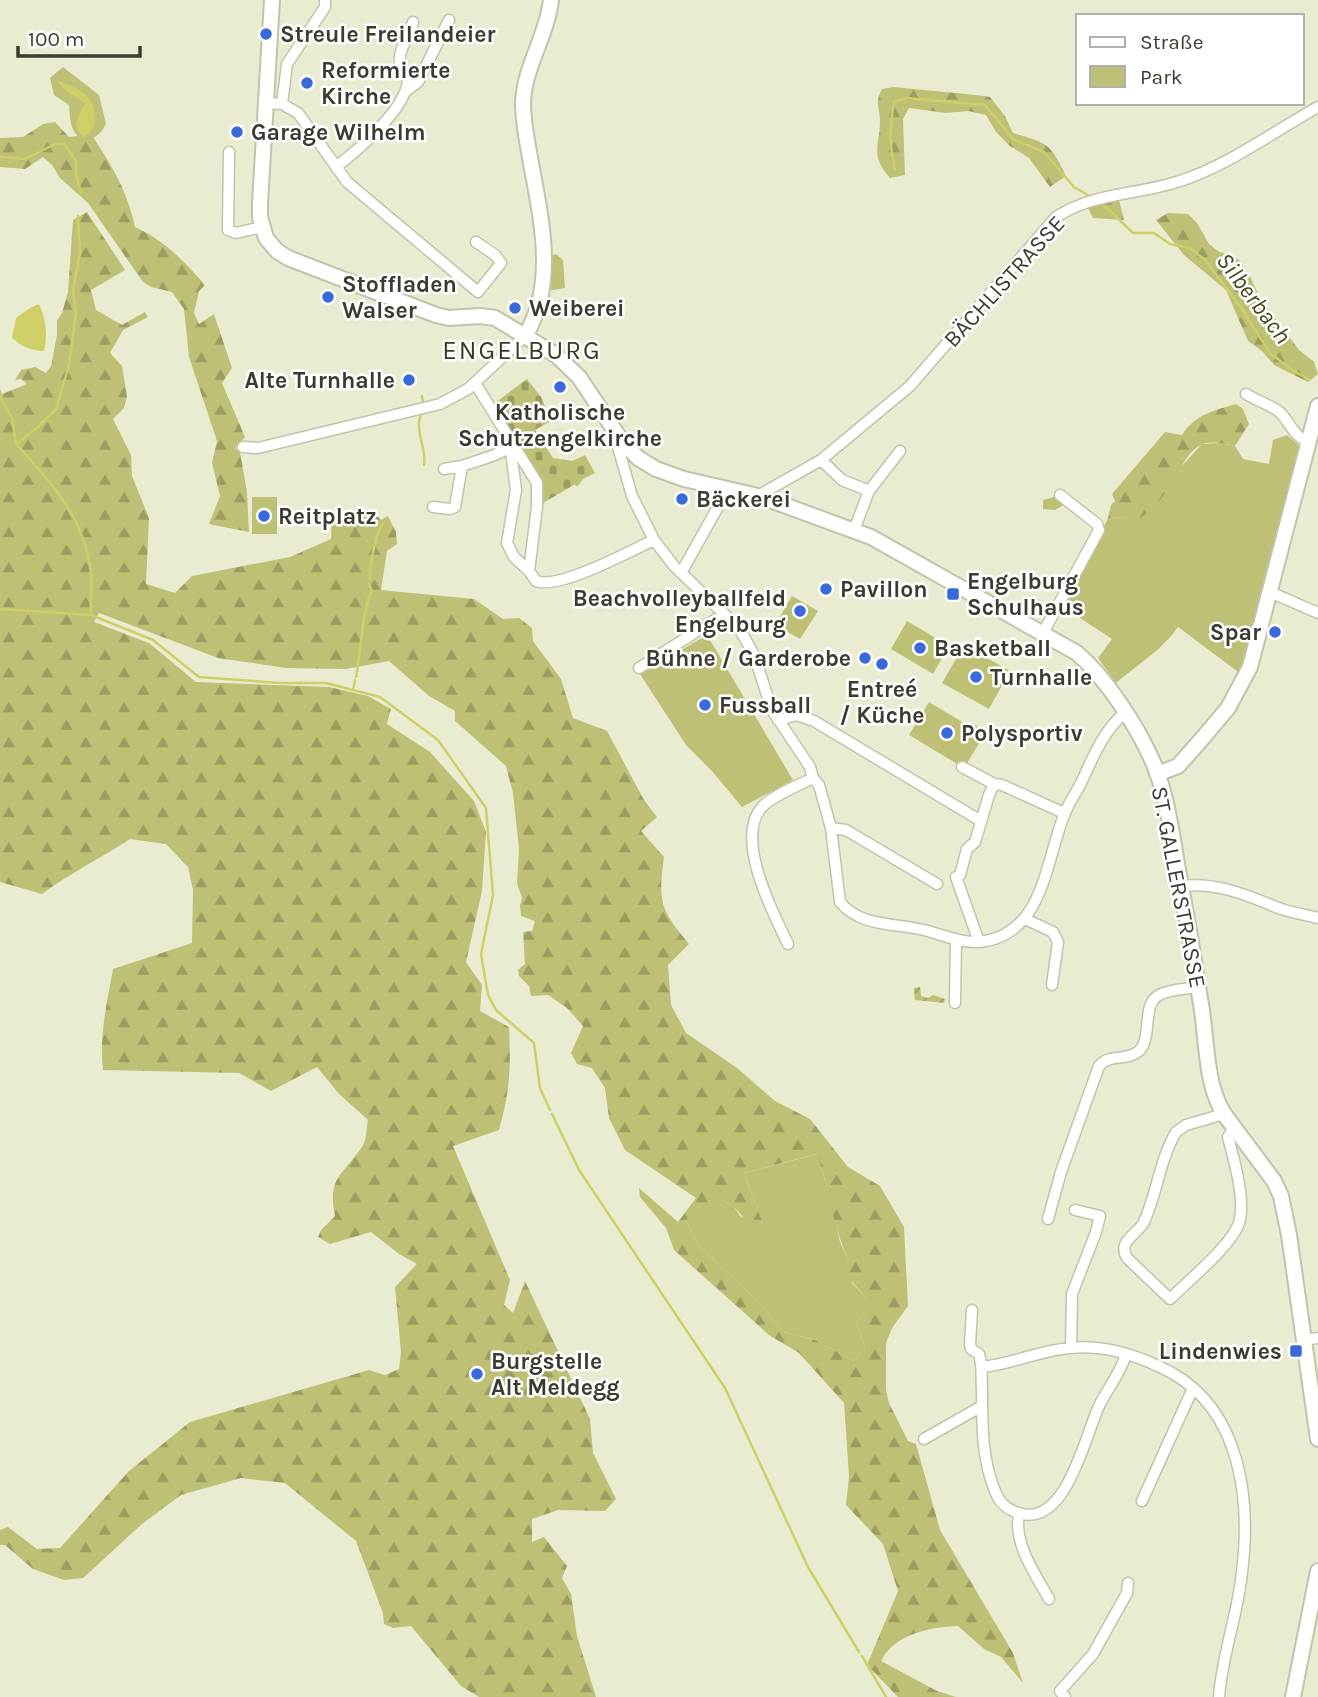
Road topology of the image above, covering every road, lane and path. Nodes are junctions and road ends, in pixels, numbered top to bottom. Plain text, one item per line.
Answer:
1 (272, 0) edge
2 (326, 0) edge
3 (551, 0) edge
4 (449, 20) dead end
5 (412, 22) dead end
6 (406, 91) junction
7 (266, 103) junction
8 (282, 104) junction
9 (1318, 107) edge
10 (229, 152) dead end
11 (336, 167) junction
12 (262, 228) junction
13 (476, 242) dead end
14 (525, 336) junction
15 (475, 383) junction
16 (1246, 394) dead end
17 (1318, 406) edge
18 (621, 440) junction
19 (1309, 442) junction
20 (514, 446) junction
21 (243, 447) dead end
22 (900, 451) dead end
23 (821, 460) junction
24 (461, 466) junction
25 (444, 469) dead end
26 (728, 489) junction
27 (869, 491) junction
28 (1060, 495) dead end
29 (762, 497) junction
30 (433, 507) dead end
31 (854, 530) junction
32 (654, 540) junction
33 (529, 571) junction
34 (681, 573) junction
35 (1270, 592) junction
36 (1318, 613) edge
37 (724, 614) junction
38 (1043, 633) junction
39 (639, 668) dead end
40 (1125, 713) junction
41 (778, 720) junction
42 (962, 767) dead end
43 (1157, 774) junction
44 (813, 778) junction
45 (994, 784) junction
46 (1064, 813) junction
47 (981, 821) junction
48 (831, 828) junction
49 (937, 884) dead end
50 (1181, 886) junction
51 (1318, 918) edge
52 (1025, 919) junction
53 (956, 940) junction
54 (979, 942) junction
55 (788, 944) dead end
56 (1052, 985) dead end
57 (1198, 987) junction
58 (956, 1003) dead end
59 (1224, 1114) junction
60 (1234, 1128) junction
61 (1075, 1210) dead end
62 (1048, 1219) dead end
63 (972, 1310) dead end
64 (1318, 1338) edge
65 (1303, 1340) junction
66 (1071, 1348) junction
67 (1126, 1354) junction
68 (982, 1367) junction
69 (1194, 1388) junction
70 (982, 1406) junction
71 (924, 1438) dead end
72 (1318, 1439) edge
73 (1142, 1501) dead end
74 (1019, 1514) junction
75 (1318, 1571) edge
76 (1128, 1583) dead end
77 (1049, 1600) dead end
78 (1063, 1694) edge
79 (1219, 1697) edge
80 (1293, 1697) edge

1 - 7 street
2 - 8 street
3 - 14 street
4 - 6 street
5 - 6 street
6 - 11 street
7 - 8 street
7 - 12 street
8 - 11 street
9 - 23 street, BÄCHLISTRASSE
10 - 12 street
11 - 13 street
12 - 14 street, ST. GALLERSTRASSE
14 - 15 street
14 - 18 street, ST. GALLERSTRASSE
15 - 20 street
15 - 21 street
16 - 19 street
17 - 19 street
18 - 26 street, ST. GALLERSTRASSE
18 - 32 street
19 - 35 street
20 - 24 street
20 - 33 street
20 - 33 street
22 - 27 street
23 - 27 street
23 - 29 street, BÄCHLISTRASSE
24 - 25 street
24 - 30 street
26 - 29 street, ST. GALLERSTRASSE
26 - 34 street
27 - 31 street
28 - 38 street
29 - 31 street, ST. GALLERSTRASSE
31 - 38 street, ST. GALLERSTRASSE
32 - 33 street
32 - 34 street
34 - 37 street
35 - 36 street
35 - 43 street
37 - 39 street
37 - 41 street
38 - 40 street, ST. GALLERSTRASSE
40 - 43 street, ST. GALLERSTRASSE
40 - 46 street
41 - 44 street
41 - 47 street
42 - 45 street
43 - 50 street, ST. GALLERSTRASSE
44 - 48 street
44 - 55 street
45 - 46 street
45 - 47 street
46 - 52 street
47 - 54 street
48 - 49 street
48 - 53 street
50 - 51 street
50 - 57 street, ST. GALLERSTRASSE
52 - 54 street
52 - 56 street
53 - 54 street
53 - 58 street
57 - 59 street, ST. GALLERSTRASSE
57 - 62 street
59 - 60 street, ST. GALLERSTRASSE
59 - 60 street
60 - 65 street, ST. GALLERSTRASSE
61 - 66 street
63 - 68 street
64 - 65 street
65 - 72 street, ST. GALLERSTRASSE
66 - 67 street
66 - 68 street
67 - 69 street
67 - 74 street
68 - 70 street
69 - 73 street
69 - 79 street
70 - 71 street
70 - 74 street
74 - 77 street
75 - 80 street
76 - 78 street

